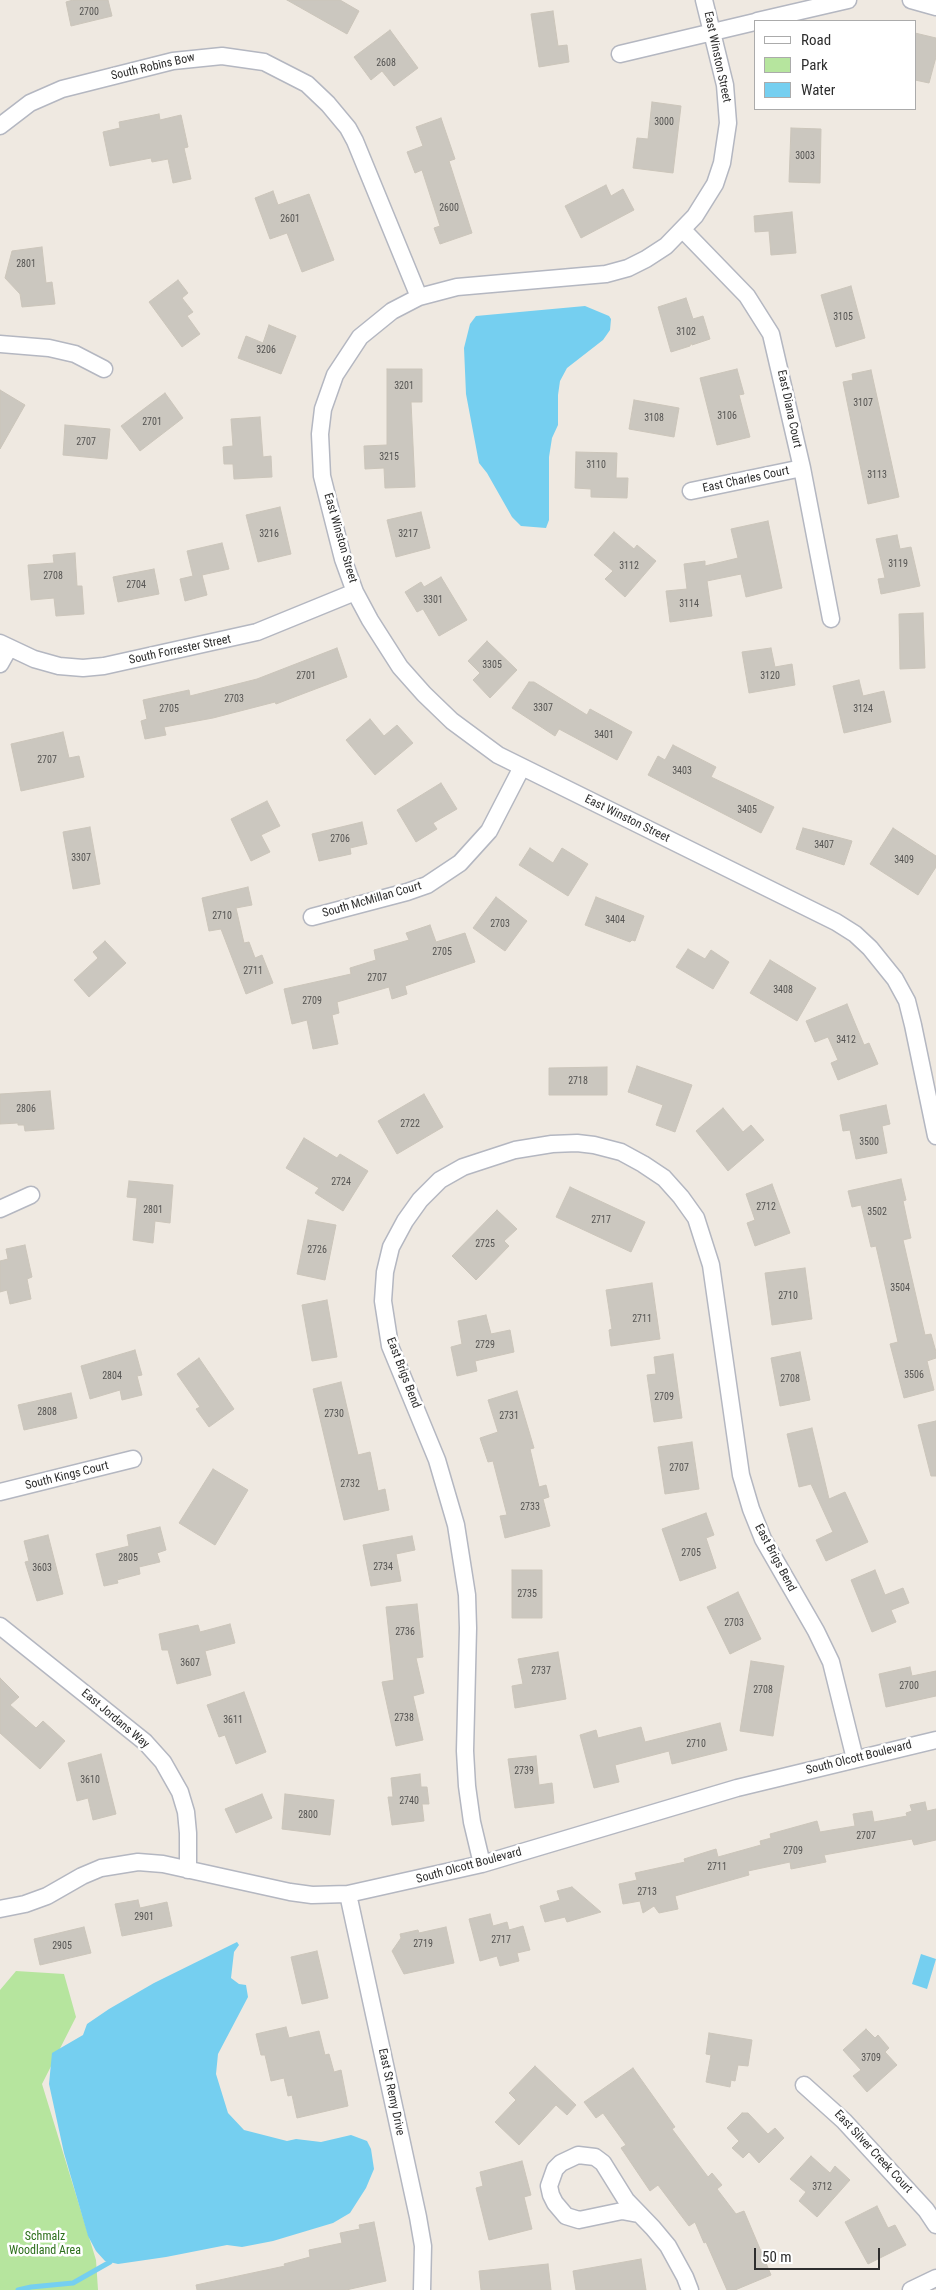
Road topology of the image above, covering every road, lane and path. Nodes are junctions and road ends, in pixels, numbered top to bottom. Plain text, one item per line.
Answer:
1 (704, 0) edge
2 (848, 0) edge
3 (911, 0) edge
4 (936, 7) edge
5 (764, 20) edge
6 (754, 22) edge
7 (712, 32) junction
8 (620, 54) dead end
9 (0, 126) edge
10 (683, 230) junction
11 (420, 297) junction
12 (0, 344) edge
13 (104, 369) dead end
14 (802, 468) junction
15 (691, 491) dead end
16 (355, 592) junction
17 (831, 619) dead end
18 (4, 645) edge
19 (0, 664) edge
20 (522, 767) junction
21 (312, 917) dead end
22 (934, 1112) edge
23 (936, 1136) edge
24 (31, 1195) dead end
25 (0, 1210) edge
26 (133, 1459) dead end
27 (0, 1492) edge
28 (0, 1626) edge
29 (936, 1740) edge
30 (855, 1759) junction
31 (482, 1864) junction
32 (188, 1870) junction
33 (348, 1894) junction
34 (0, 1909) edge
35 (804, 2085) dead end
36 (638, 2214) junction
37 (936, 2225) edge
38 (936, 2278) edge
39 (422, 2290) edge
40 (690, 2290) edge
41 (911, 2290) edge

1 - 7 street, East Winston Street
2 - 5 street
3 - 4 street
6 - 7 street
7 - 8 street
7 - 10 street, East Winston Street
9 - 11 street, South Robins Bow
10 - 11 street, East Winston Street
10 - 14 street, East Diana Court
11 - 16 street, East Winston Street
12 - 13 street
14 - 15 street, East Charles Court
14 - 17 street, East Diana Court
16 - 18 street, South Forrester Street
16 - 20 street, East Winston Street
18 - 19 street
20 - 21 street, South McMillan Court
20 - 22 street, East Winston Street
22 - 23 street, East Winston Street
24 - 25 street
26 - 27 street, South Kings Court
28 - 32 street, East Jordans Way
29 - 30 street, South Olcott Boulevard
30 - 31 street, South Olcott Boulevard
30 - 31 street, East Brigs Bend
31 - 33 street, South Olcott Boulevard
32 - 33 street, South Olcott Boulevard
32 - 34 street, South Olcott Boulevard
33 - 39 street, East St Remy Drive
35 - 37 street, East Silver Creek Court
36 - 36 street
36 - 40 street
38 - 41 street

